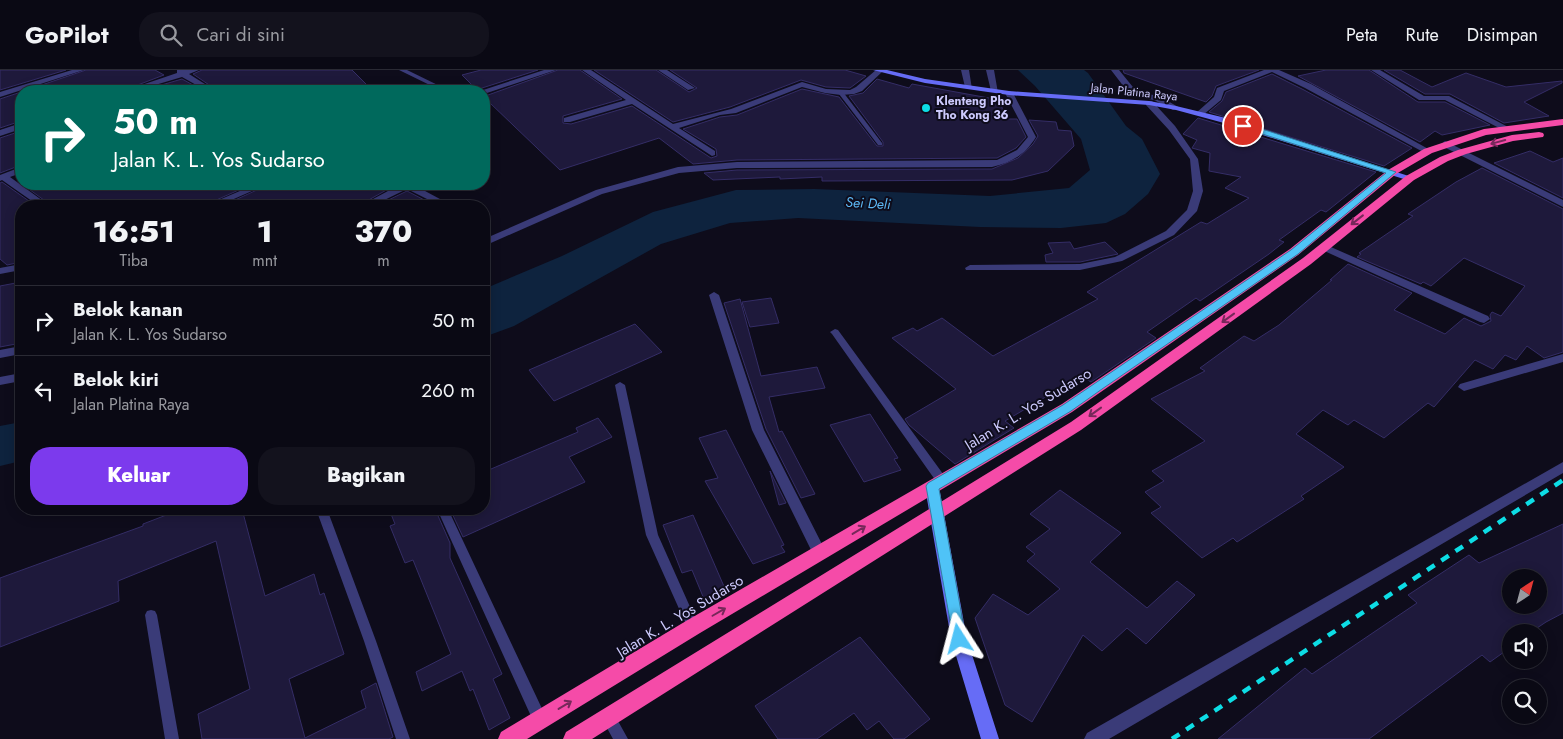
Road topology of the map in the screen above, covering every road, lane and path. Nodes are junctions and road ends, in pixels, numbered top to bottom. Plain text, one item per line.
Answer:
1 (80, 70) edge
2 (195, 70) edge
3 (402, 70) edge
4 (552, 70) edge
5 (586, 70) edge
6 (662, 70) edge
7 (878, 70) edge
8 (965, 70) edge
9 (990, 70) edge
10 (1115, 70) edge
11 (1272, 70) edge
12 (1375, 70) edge
13 (180, 72) edge
14 (32, 85) edge
15 (144, 85) edge
16 (202, 85) edge
17 (434, 85) edge
18 (970, 87) junction
19 (691, 88) dead end
20 (490, 89) edge
21 (15, 90) edge
22 (995, 91) junction
23 (841, 93) junction
24 (1009, 93) junction
25 (0, 95) edge
26 (632, 101) junction
27 (1144, 103) junction
28 (1176, 108) junction
29 (1200, 113) junction
30 (567, 120) dead end
31 (1563, 122) edge
32 (672, 127) junction
33 (15, 128) edge
34 (1506, 128) junction
35 (1563, 132) edge
36 (0, 133) edge
37 (880, 144) dead end
38 (1446, 144) junction
39 (1428, 151) junction
40 (1462, 152) junction
41 (712, 153) dead end
42 (15, 172) edge
43 (1392, 172) junction
44 (2, 177) edge
45 (1410, 178) junction
46 (15, 186) edge
47 (21, 190) edge
48 (249, 190) edge
49 (396, 190) edge
50 (418, 190) edge
51 (36, 200) edge
52 (224, 200) edge
53 (376, 200) edge
54 (437, 200) edge
55 (1563, 204) edge
56 (490, 239) edge
57 (1324, 247) junction
58 (15, 268) edge
59 (970, 268) dead end
60 (0, 272) edge
61 (714, 296) dead end
62 (1484, 320) dead end
63 (835, 332) dead end
64 (15, 351) edge
65 (0, 354) edge
66 (1563, 358) edge
67 (15, 378) edge
68 (0, 382) edge
69 (620, 385) dead end
70 (1464, 387) dead end
71 (1563, 467) edge
72 (937, 484) junction
73 (938, 513) junction
74 (323, 515) edge
75 (445, 515) edge
76 (820, 554) junction
77 (151, 615) dead end
78 (693, 627) junction
79 (608, 717) junction
80 (540, 720) junction
81 (172, 739) edge
82 (403, 739) edge
83 (508, 739) edge
84 (573, 739) edge
85 (621, 739) edge
86 (990, 739) edge
87 (1093, 739) edge

1 - 14 street
2 - 13 street
3 - 17 lane
4 - 20 street
5 - 26 street
6 - 19 street
7 - 18 main road, Jalan Platina Raya
7 - 23 street
8 - 18 street
9 - 22 street
10 - 28 street
11 - 29 street
11 - 39 street
12 - 34 street
13 - 15 street
13 - 16 street
18 - 22 main road, Jalan Platina Raya
21 - 25 street
22 - 24 main road, Jalan Platina Raya
23 - 32 street
23 - 37 lane
24 - 27 main road, Jalan Platina Raya
24 - 56 street
26 - 30 street
26 - 32 street
27 - 28 main road, Jalan Platina Raya
27 - 59 street
28 - 29 main road, Jalan Platina Raya
29 - 43 main road, Jalan Platina Raya
31 - 34 highway, Jalan K. L. Yos Sudarso
32 - 41 street
33 - 36 street
34 - 38 highway, Jalan K. L. Yos Sudarso
35 -> 40 highway
38 - 39 highway, Jalan K. L. Yos Sudarso
38 - 40 street
39 - 43 highway, Jalan K. L. Yos Sudarso
40 - 45 highway
40 - 55 street
42 - 44 street
43 - 45 main road, Jalan Platina Raya
43 - 72 highway, Jalan K. L. Yos Sudarso
44 - 46 street
45 -> 57 highway
47 - 51 street
48 - 52 street
49 - 53 street
50 - 54 street
57 - 62 street
57 -> 73 highway
58 - 60 street
61 - 76 street
63 - 72 lane
64 - 65 street
66 - 70 street
67 - 68 street
69 - 78 lane
71 - 87 street
72 - 73 main road
76 -> 72 highway, Jalan K. L. Yos Sudarso
73 - 79 highway
73 - 86 main road
74 - 82 lane
75 - 80 lane
78 -> 76 highway, Jalan K. L. Yos Sudarso
77 - 81 lane
80 -> 78 highway, Jalan K. L. Yos Sudarso
79 - 84 highway
79 - 85 lane
80 - 83 highway, Jalan K. L. Yos Sudarso

